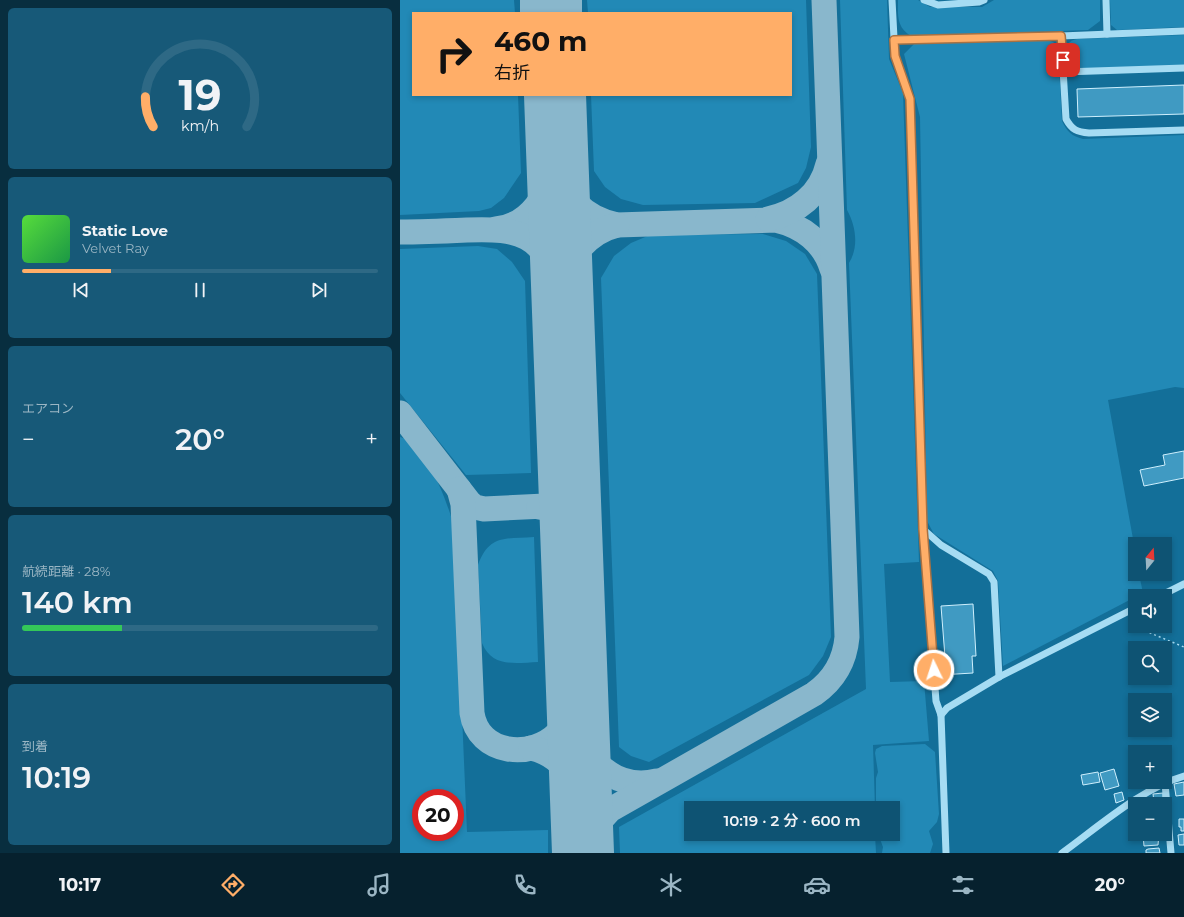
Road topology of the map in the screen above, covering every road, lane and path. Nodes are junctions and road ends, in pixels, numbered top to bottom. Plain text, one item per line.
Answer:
1 (892, 0) edge
2 (924, 0) edge
3 (984, 0) edge
4 (1106, 0) edge
5 (1184, 31) edge
6 (1107, 34) junction
7 (1061, 36) junction
8 (894, 40) junction
9 (1184, 68) edge
10 (1064, 72) junction
11 (1184, 130) edge
12 (923, 529) junction
13 (1184, 584) edge
14 (1172, 590) edge
15 (1128, 612) edge
16 (1150, 633) edge
17 (1184, 647) edge
18 (999, 677) junction
19 (941, 714) junction
20 (1184, 776) edge
21 (1172, 780) edge
22 (1154, 789) edge
23 (1166, 789) edge
24 (946, 853) edge
25 (1062, 853) edge
26 (1171, 853) edge

1 - 8 street
2 - 3 street
4 - 6 street
5 - 6 street
6 - 7 street
7 - 8 street
7 - 10 street
8 - 12 street
9 - 10 street
10 - 11 street
12 - 18 street
12 - 19 street
13 - 14 street
15 - 18 street
16 - 17 path
18 - 19 street
19 - 24 street
20 - 21 street
22 - 25 street
23 - 26 street

